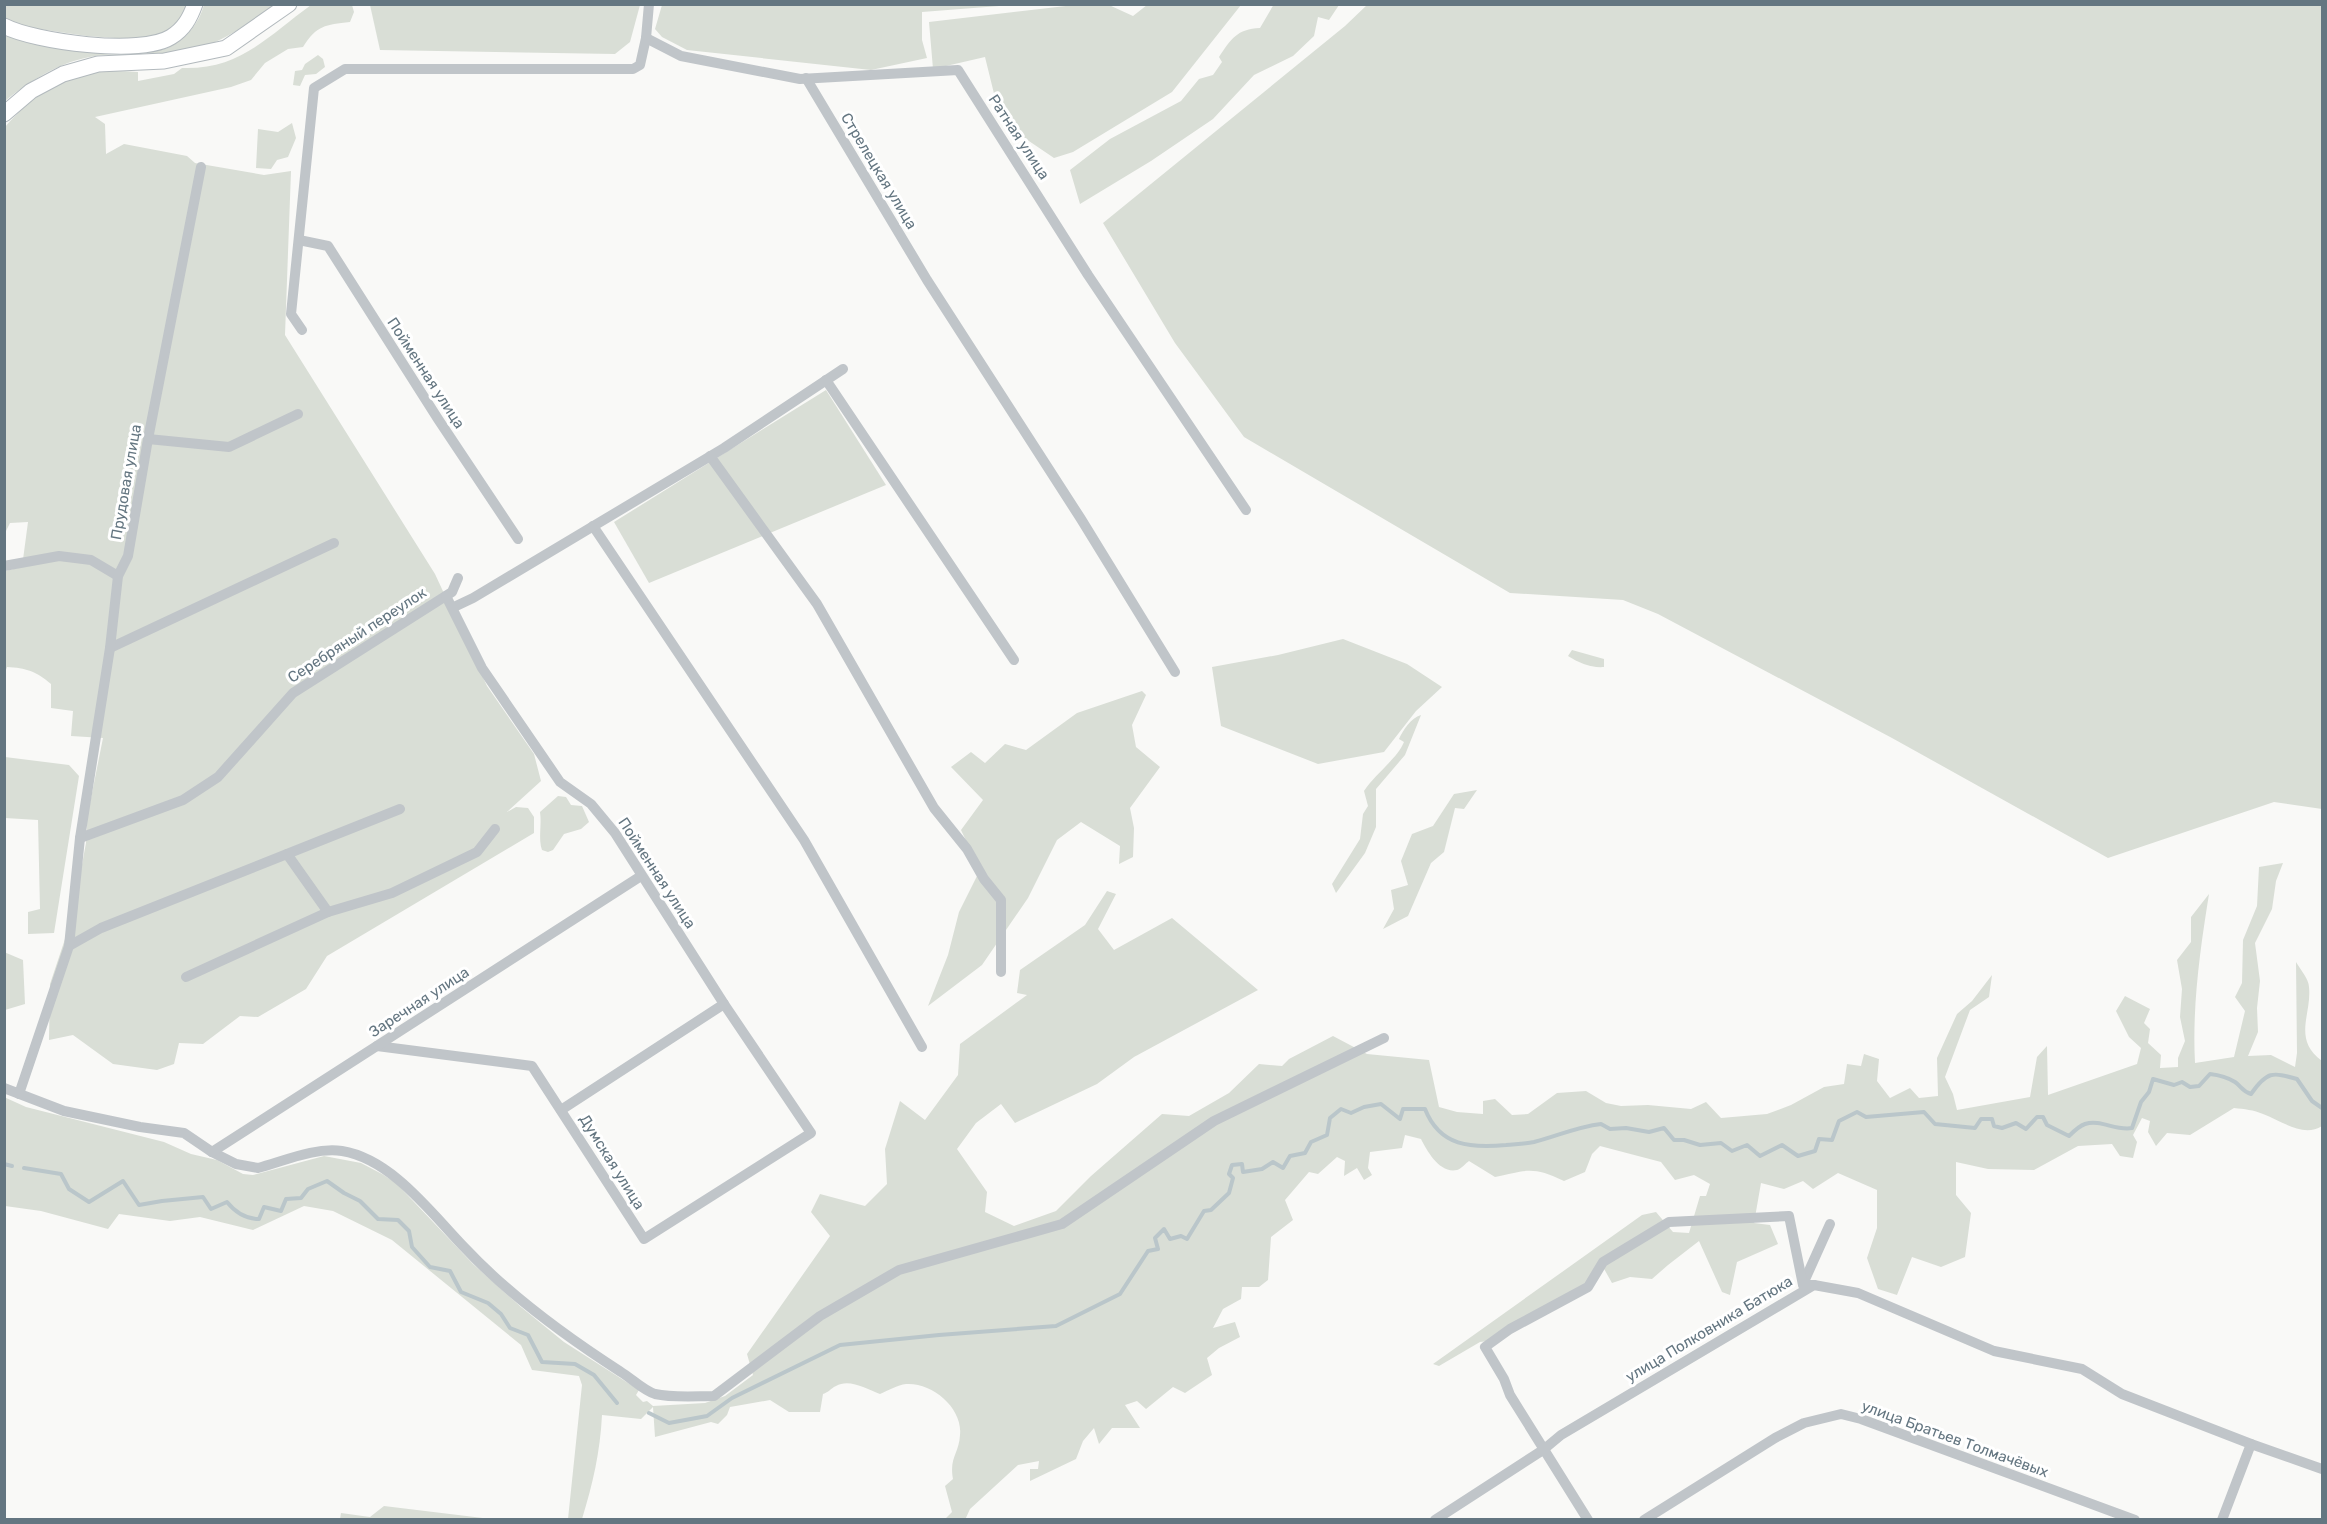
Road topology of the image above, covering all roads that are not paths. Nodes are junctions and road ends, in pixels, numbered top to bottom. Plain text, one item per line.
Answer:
1 (195, 4) edge
2 (289, 4) edge
3 (649, 4) edge
4 (4, 26) edge
5 (646, 38) junction
6 (806, 78) junction
7 (4, 114) edge
8 (201, 166) dead end
9 (298, 240) junction
10 (302, 330) dead end
11 (843, 369) dead end
12 (826, 380) junction
13 (298, 414) dead end
14 (148, 439) junction
15 (710, 456) junction
16 (1246, 510) dead end
17 (593, 526) junction
18 (518, 539) dead end
19 (334, 543) dead end
20 (4, 566) edge
21 (118, 576) junction
22 (458, 578) dead end
23 (446, 596) junction
24 (454, 607) junction
25 (110, 648) junction
26 (1014, 660) dead end
27 (1175, 672) dead end
28 (400, 809) dead end
29 (495, 829) dead end
30 (80, 838) junction
31 (287, 854) junction
32 (641, 876) junction
33 (328, 912) junction
34 (69, 946) junction
35 (1001, 972) dead end
36 (186, 977) dead end
37 (724, 1004) junction
38 (1384, 1038) dead end
39 (377, 1047) junction
40 (922, 1047) dead end
41 (4, 1088) edge
42 (20, 1094) junction
43 (561, 1110) junction
44 (811, 1132) joint
45 (212, 1152) junction
46 (1830, 1224) dead end
47 (1808, 1285) junction
48 (2251, 1444) junction
49 (1543, 1450) junction
50 (2322, 1469) edge
51 (1435, 1520) edge
52 (1588, 1520) edge
53 (1644, 1520) edge
54 (2135, 1520) edge
55 (2222, 1520) edge

1 - 4 main road
2 - 7 main road
3 - 5 street
5 - 6 street
5 - 9 street
6 - 16 street, Ратная улица
6 - 27 street, Стрелецкая улица
8 - 14 street, Прудовая улица
9 - 10 street
9 - 18 street, Пойменная улица
11 - 12 street
12 - 15 street
12 - 26 street
13 - 14 street
14 - 21 street, Прудовая улица
15 - 17 street
15 - 35 street
17 - 24 street
17 - 40 street
19 - 25 street
20 - 21 street
21 - 25 street, Прудовая улица
22 - 23 street
23 - 24 street, Пойменная улица
23 - 30 street, Серебряный переулок
24 - 32 street, Пойменная улица
25 - 30 street, Прудовая улица
28 - 31 street
29 - 33 street
30 - 34 street, Прудовая улица
31 - 33 street
31 - 34 street
32 - 37 street, Пойменная улица
32 - 39 street, Заречная улица
33 - 36 street
34 - 42 street, Прудовая улица
37 - 43 street
37 - 44 street, Пойменная улица
38 - 45 street
39 - 43 street, Думская улица
39 - 45 street, Заречная улица
41 - 42 street
42 - 45 street
43 - 44 street, Думская улица
46 - 47 street
47 - 48 street, улица Полковника Батюка
47 - 49 street, улица Полковника Батюка
47 - 49 street
48 - 50 street, улица Полковника Батюка
48 - 55 street
49 - 51 street, улица Полковника Батюка
49 - 52 street
53 - 54 street, улица Братьев Толмачёвых

